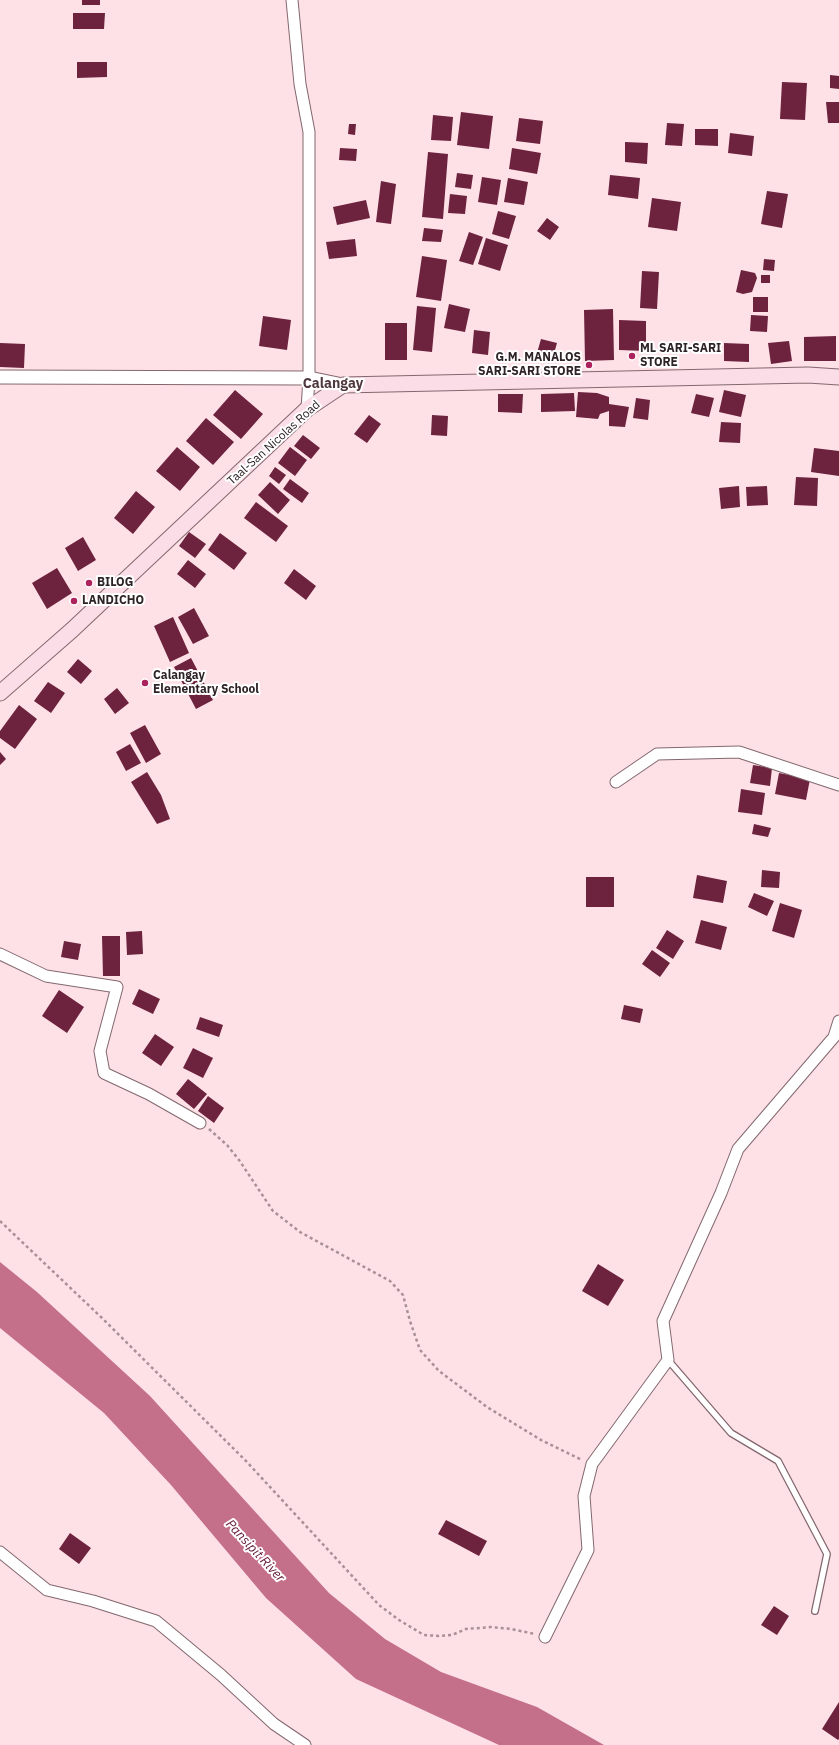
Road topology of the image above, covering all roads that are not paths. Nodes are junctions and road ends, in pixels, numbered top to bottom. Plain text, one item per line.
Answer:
1 (292, 0) edge
2 (0, 377) edge
3 (839, 377) edge
4 (309, 378) junction
5 (343, 385) junction
6 (307, 409) junction
7 (0, 694) edge
8 (616, 782) dead end
9 (839, 785) edge
10 (0, 954) edge
11 (839, 1021) edge
12 (200, 1123) road end
13 (668, 1360) junction
14 (0, 1552) edge
15 (815, 1611) dead end
16 (545, 1637) road end
17 (305, 1745) edge

1 - 4 street
2 - 4 street
3 - 5 main road
4 - 5 street
4 - 6 street
5 - 6 main road, Taal-San Nicolas Road
6 - 7 main road, Taal-San Nicolas Road
8 - 9 street
10 - 12 street
11 - 13 street
13 - 15 lane
13 - 16 street
14 - 17 street

